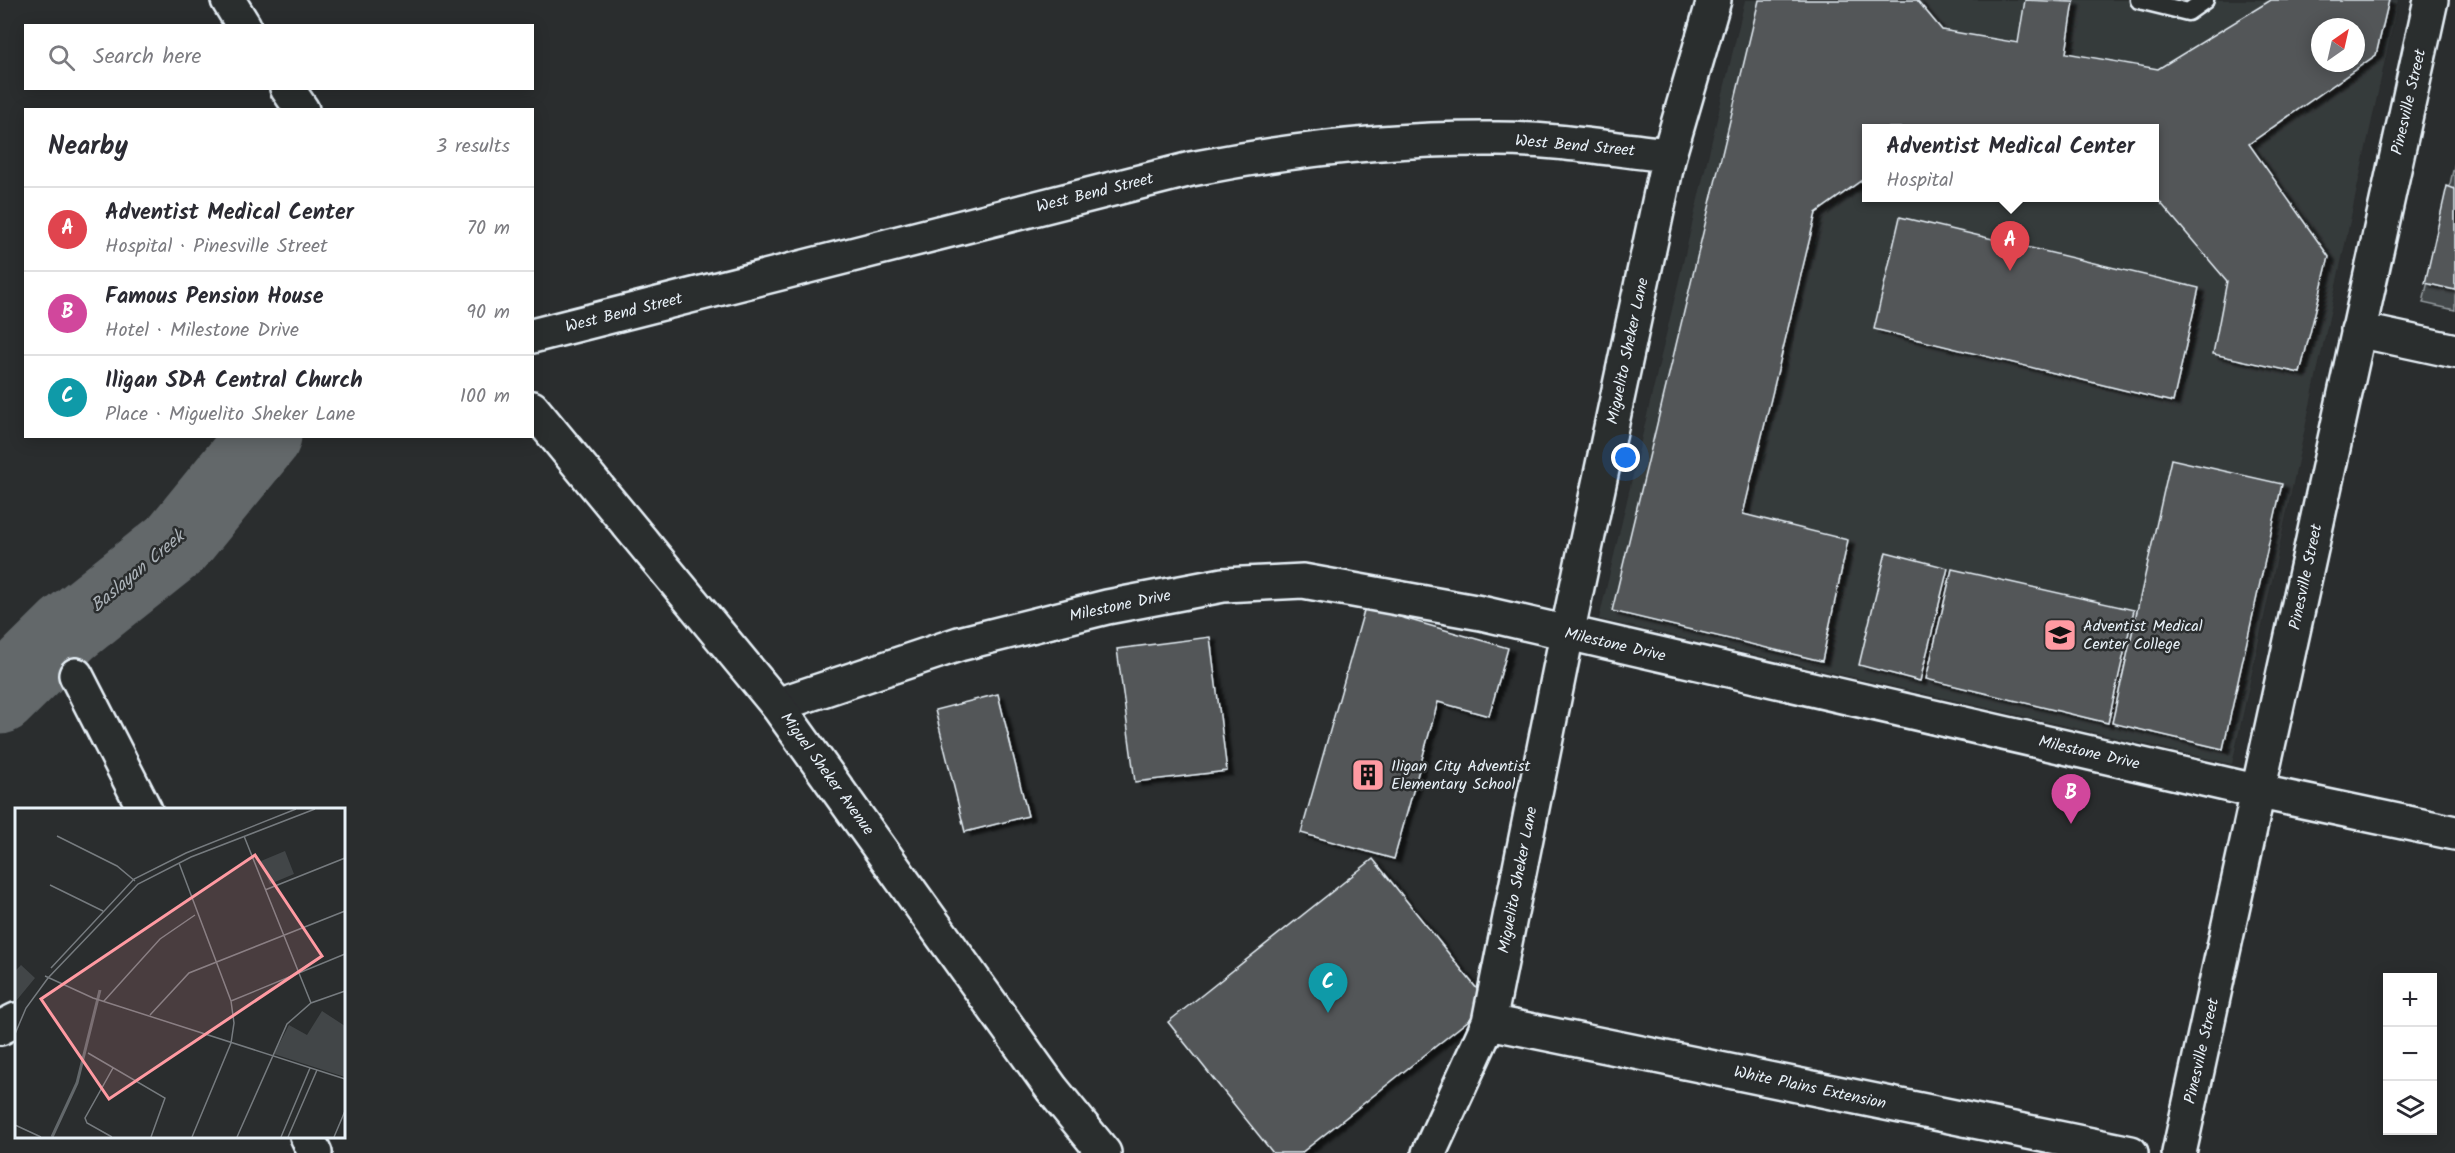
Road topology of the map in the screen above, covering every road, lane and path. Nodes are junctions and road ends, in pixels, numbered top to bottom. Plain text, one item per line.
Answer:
1 (228, 0) edge
2 (1714, 0) edge
3 (2139, 0) edge
4 (2205, 0) edge
5 (2431, 0) edge
6 (243, 24) edge
7 (288, 90) edge
8 (301, 108) edge
9 (1669, 155) junction
10 (2358, 330) junction
11 (534, 335) edge
12 (2455, 351) edge
13 (534, 410) edge
14 (1567, 634) junction
15 (76, 675) dead end
16 (777, 705) junction
17 (2260, 792) junction
18 (144, 808) edge
19 (2455, 833) edge
20 (15, 1020) edge
21 (1489, 1022) junction
22 (0, 1028) edge
23 (308, 1138) edge
24 (315, 1153) edge
25 (1104, 1153) edge
26 (1429, 1153) edge
27 (2131, 1153) edge
28 (2179, 1153) edge

1 - 6 street
2 - 9 street, Miguelito Sheker Lane
3 - 4 lane
5 - 10 street, Pinesville Street
7 - 8 street
9 - 11 street, West Bend Street
9 - 14 street, Miguelito Sheker Lane
10 - 12 street
10 - 17 street, Pinesville Street
13 - 16 street, Miguel Sheker Avenue
14 - 16 street, Milestone Drive
14 - 17 street, Milestone Drive
14 - 21 street, Miguelito Sheker Lane
15 - 18 street
16 - 25 street, Miguel Sheker Avenue
17 - 19 street, Milestone Drive
17 - 28 street, Pinesville Street
20 - 22 street
21 - 26 street, Miguelito Sheker Lane
21 - 27 street, White Plains Extension
23 - 24 street

